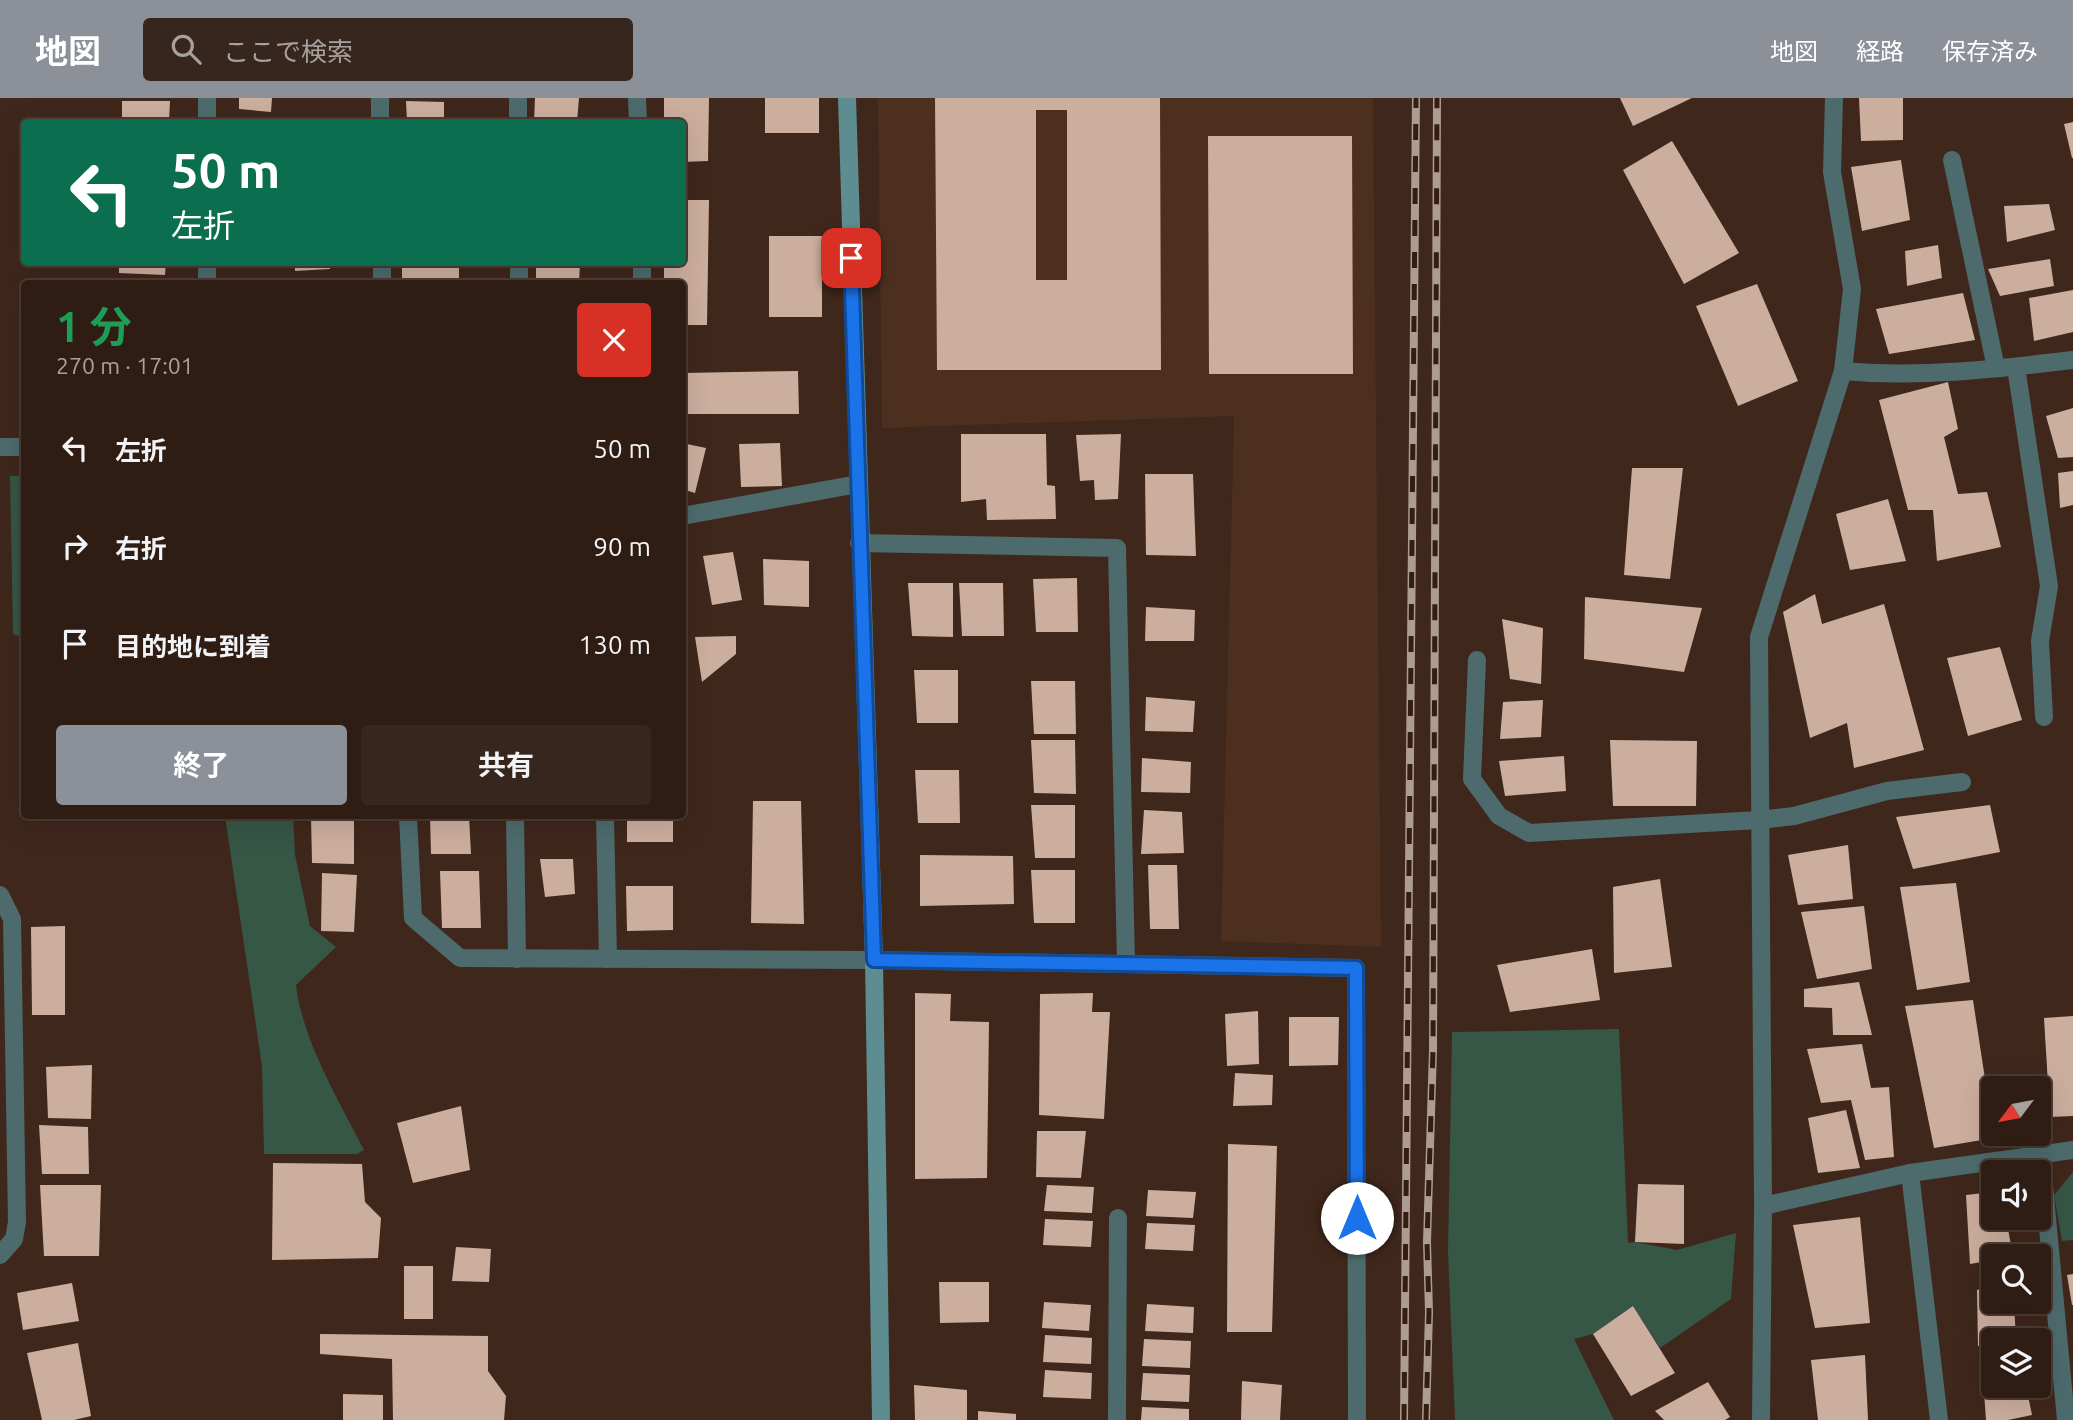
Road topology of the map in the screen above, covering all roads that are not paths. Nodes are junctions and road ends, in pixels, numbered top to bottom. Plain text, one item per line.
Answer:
1 (207, 98) edge
2 (380, 98) edge
3 (518, 98) edge
4 (637, 98) edge
5 (847, 98) edge
6 (1834, 98) edge
7 (207, 119) edge
8 (380, 119) edge
9 (518, 119) edge
10 (638, 119) edge
11 (1952, 160) dead end
12 (2073, 360) edge
13 (2016, 367) junction
14 (1996, 368) junction
15 (1843, 371) junction
16 (0, 447) edge
17 (21, 447) edge
18 (858, 484) junction
19 (686, 515) edge
20 (859, 543) junction
21 (1477, 660) dead end
22 (2044, 717) dead end
23 (1962, 782) dead end
24 (408, 819) edge
25 (515, 819) edge
26 (605, 819) edge
27 (1759, 820) junction
28 (0, 895) edge
29 (517, 959) junction
30 (608, 960) junction
31 (874, 960) junction
32 (1126, 964) junction
33 (2073, 1150) edge
34 (2041, 1154) junction
35 (1910, 1173) junction
36 (1763, 1206) junction
37 (1118, 1218) dead end
38 (0, 1255) edge
39 (881, 1420) edge
40 (1117, 1420) edge
41 (1357, 1420) edge
42 (1761, 1420) edge
43 (1939, 1420) edge
44 (2066, 1420) edge

1 - 7 street
2 - 8 street
3 - 9 street
4 - 10 street
5 - 18 street
6 - 15 street
11 - 14 street
12 - 13 street
13 - 14 street
13 - 22 street
14 - 15 street
15 - 27 street
16 - 17 street
18 - 19 street
18 - 20 street
20 - 31 street
20 - 32 street
21 - 27 street
23 - 27 street
24 - 29 street
25 - 29 street
26 - 30 street
27 - 36 street
28 - 38 street
29 - 30 street
30 - 31 street
31 - 32 street
31 - 39 street
32 - 41 street
33 - 34 street
34 - 35 street
34 - 44 street
35 - 36 street
35 - 43 street
36 - 42 street
37 - 40 street

